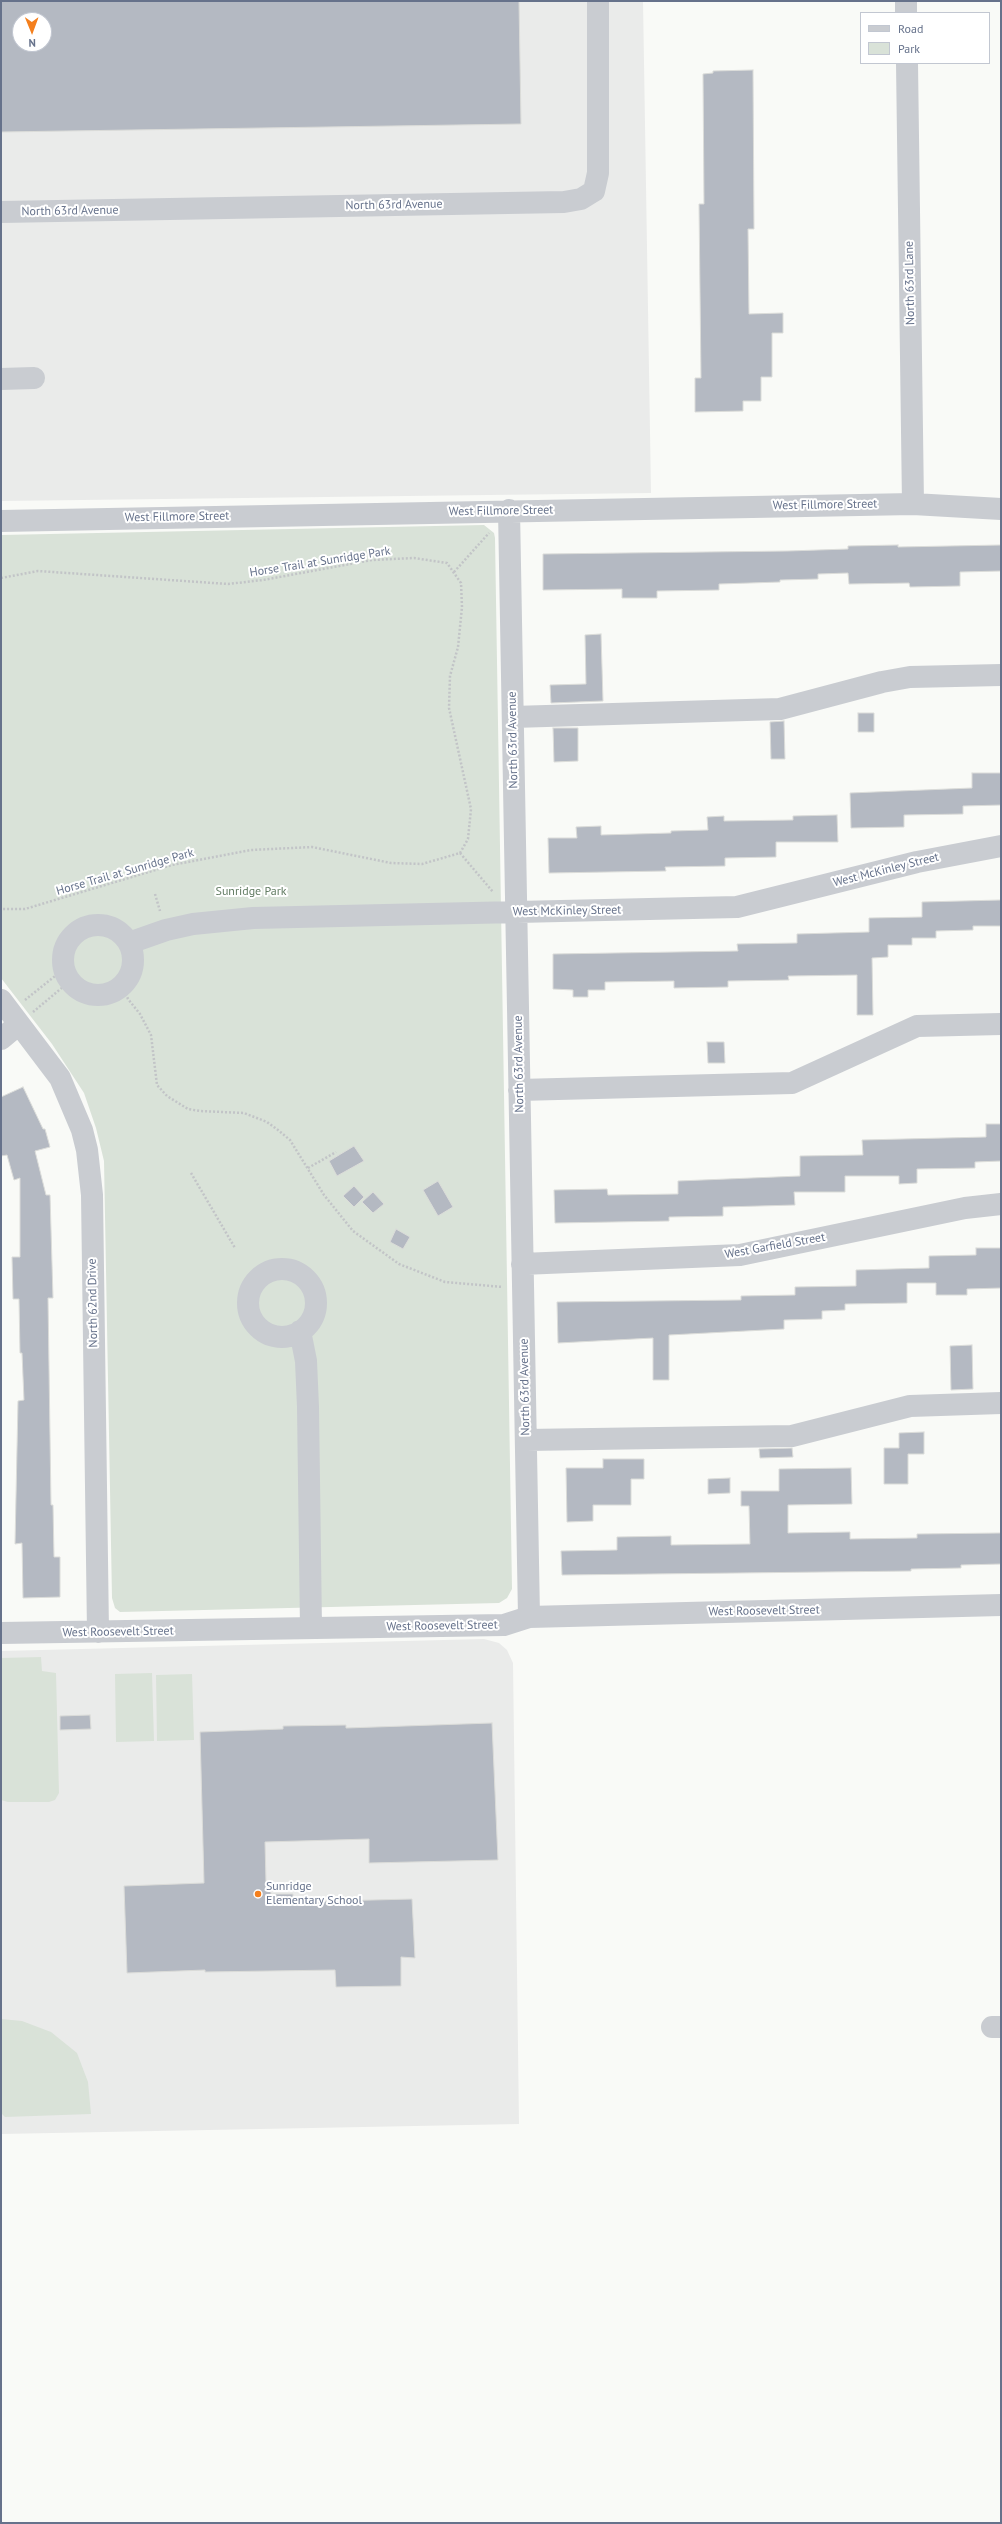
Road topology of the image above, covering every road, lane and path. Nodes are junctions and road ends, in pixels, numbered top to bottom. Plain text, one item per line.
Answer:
1 (598, 1) edge
2 (906, 1) edge
3 (906, 12) edge
4 (907, 64) edge
5 (1, 212) edge
6 (34, 378) dead end
7 (1, 379) edge
8 (914, 504) junction
9 (1001, 509) edge
10 (509, 510) junction
11 (1, 521) edge
12 (489, 533) dead end
13 (454, 572) junction
14 (1, 578) edge
15 (1001, 675) edge
16 (513, 717) junction
17 (1001, 846) edge
18 (460, 853) junction
19 (493, 892) dead end
20 (155, 894) dead end
21 (1, 909) edge
22 (516, 912) junction
23 (162, 915) dead end
24 (129, 943) junction
25 (67, 975) junction
26 (123, 986) junction
27 (1, 1000) edge
28 (23, 1002) dead end
29 (26, 1018) junction
30 (1001, 1024) edge
31 (1, 1039) edge
32 (519, 1090) junction
33 (336, 1152) dead end
34 (308, 1168) junction
35 (191, 1172) dead end
36 (1001, 1204) edge
37 (235, 1248) dead end
38 (522, 1264) junction
39 (505, 1287) dead end
40 (300, 1331) dead end
41 (1001, 1403) edge
42 (526, 1440) junction
43 (1001, 1605) edge
44 (529, 1617) junction
45 (311, 1628) junction
46 (98, 1632) junction
47 (1, 1633) edge

1 - 5 street, North 63rd Avenue
2 - 3 street
4 - 8 street, North 63rd Lane
6 - 7 street
8 - 9 street, West Fillmore Street
8 - 10 street, West Fillmore Street
10 - 11 street, West Fillmore Street
10 - 16 street, North 63rd Avenue
12 - 13 path
13 - 14 path, Horse Trail at Sunridge Park
13 - 18 path
15 - 16 street
16 - 22 street, North 63rd Avenue
17 - 22 street, West McKinley Street
18 - 19 path
18 - 21 path, Horse Trail at Sunridge Park
20 - 23 path
22 - 24 street, West McKinley Street
22 - 32 street, North 63rd Avenue
24 - 25 street
24 - 26 street
25 - 26 street
25 - 28 path
25 - 29 path
26 - 34 path
27 - 29 street, North 62nd Drive
29 - 31 street
29 - 46 street, North 62nd Drive
30 - 32 street
32 - 38 street, North 63rd Avenue
33 - 34 path
34 - 39 path
35 - 37 path
36 - 38 street, West Garfield Street
38 - 42 street, North 63rd Avenue
40 - 45 street
41 - 42 street
42 - 44 street, North 63rd Avenue
43 - 44 street, West Roosevelt Street
44 - 45 street, West Roosevelt Street
45 - 46 street, West Roosevelt Street
46 - 47 street, West Roosevelt Street

